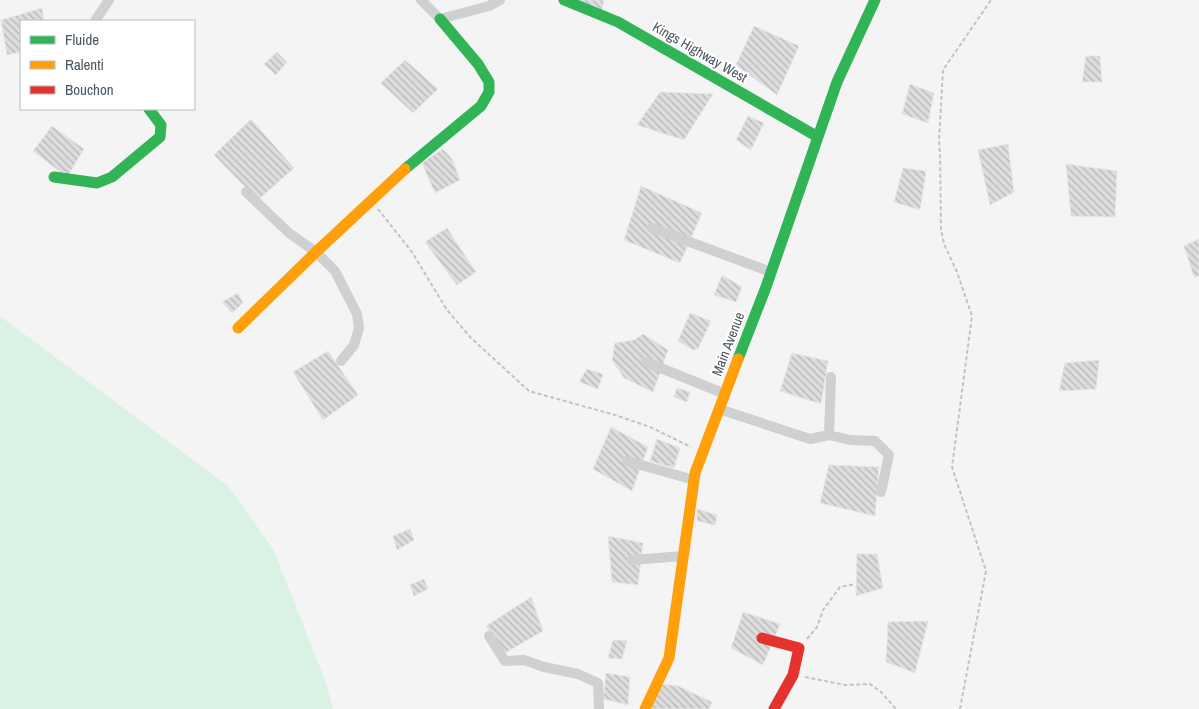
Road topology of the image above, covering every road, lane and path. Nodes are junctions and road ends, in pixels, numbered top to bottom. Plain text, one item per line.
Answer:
1 (109, 0) edge
2 (421, 0) edge
3 (500, 0) edge
4 (564, 0) edge
5 (875, 0) edge
6 (991, 0) edge
7 (440, 19) junction
8 (95, 20) edge
9 (150, 110) edge
10 (818, 136) junction
11 (54, 177) dead end
12 (246, 192) dead end
13 (372, 202) junction
14 (652, 228) dead end
15 (316, 252) junction
16 (771, 272) junction
17 (238, 328) dead end
18 (341, 361) dead end
19 (646, 362) dead end
20 (831, 377) dead end
21 (725, 394) junction
22 (719, 409) junction
23 (829, 435) junction
24 (703, 453) junction
25 (627, 461) dead end
26 (694, 480) junction
27 (881, 492) dead end
28 (683, 556) junction
29 (632, 560) dead end
30 (855, 584) dead end
31 (489, 636) dead end
32 (762, 638) dead end
33 (799, 648) junction
34 (793, 675) junction
35 (599, 709) edge
36 (645, 709) edge
37 (774, 709) edge
38 (896, 709) edge
39 (960, 709) edge

1 - 8 street
2 - 7 street
3 - 7 street
4 - 10 street, Kings Highway West
5 - 10 street, Main Avenue
6 - 39 path
7 - 13 street
9 - 11 street
10 - 16 street, Main Avenue
12 - 15 street
13 - 15 street
13 - 24 path
14 - 16 street
15 - 17 street
15 - 18 street
16 - 21 street, Main Avenue
19 - 21 street
20 - 23 street
21 - 22 street, Main Avenue
22 - 23 street
22 - 24 street, Main Avenue
23 - 27 street
24 - 26 street, Main Avenue
25 - 26 street
26 - 28 street, Main Avenue
28 - 29 street
28 - 36 street, Main Avenue
30 - 33 path
31 - 35 street
32 - 33 street
33 - 34 street
34 - 37 street
34 - 38 path

